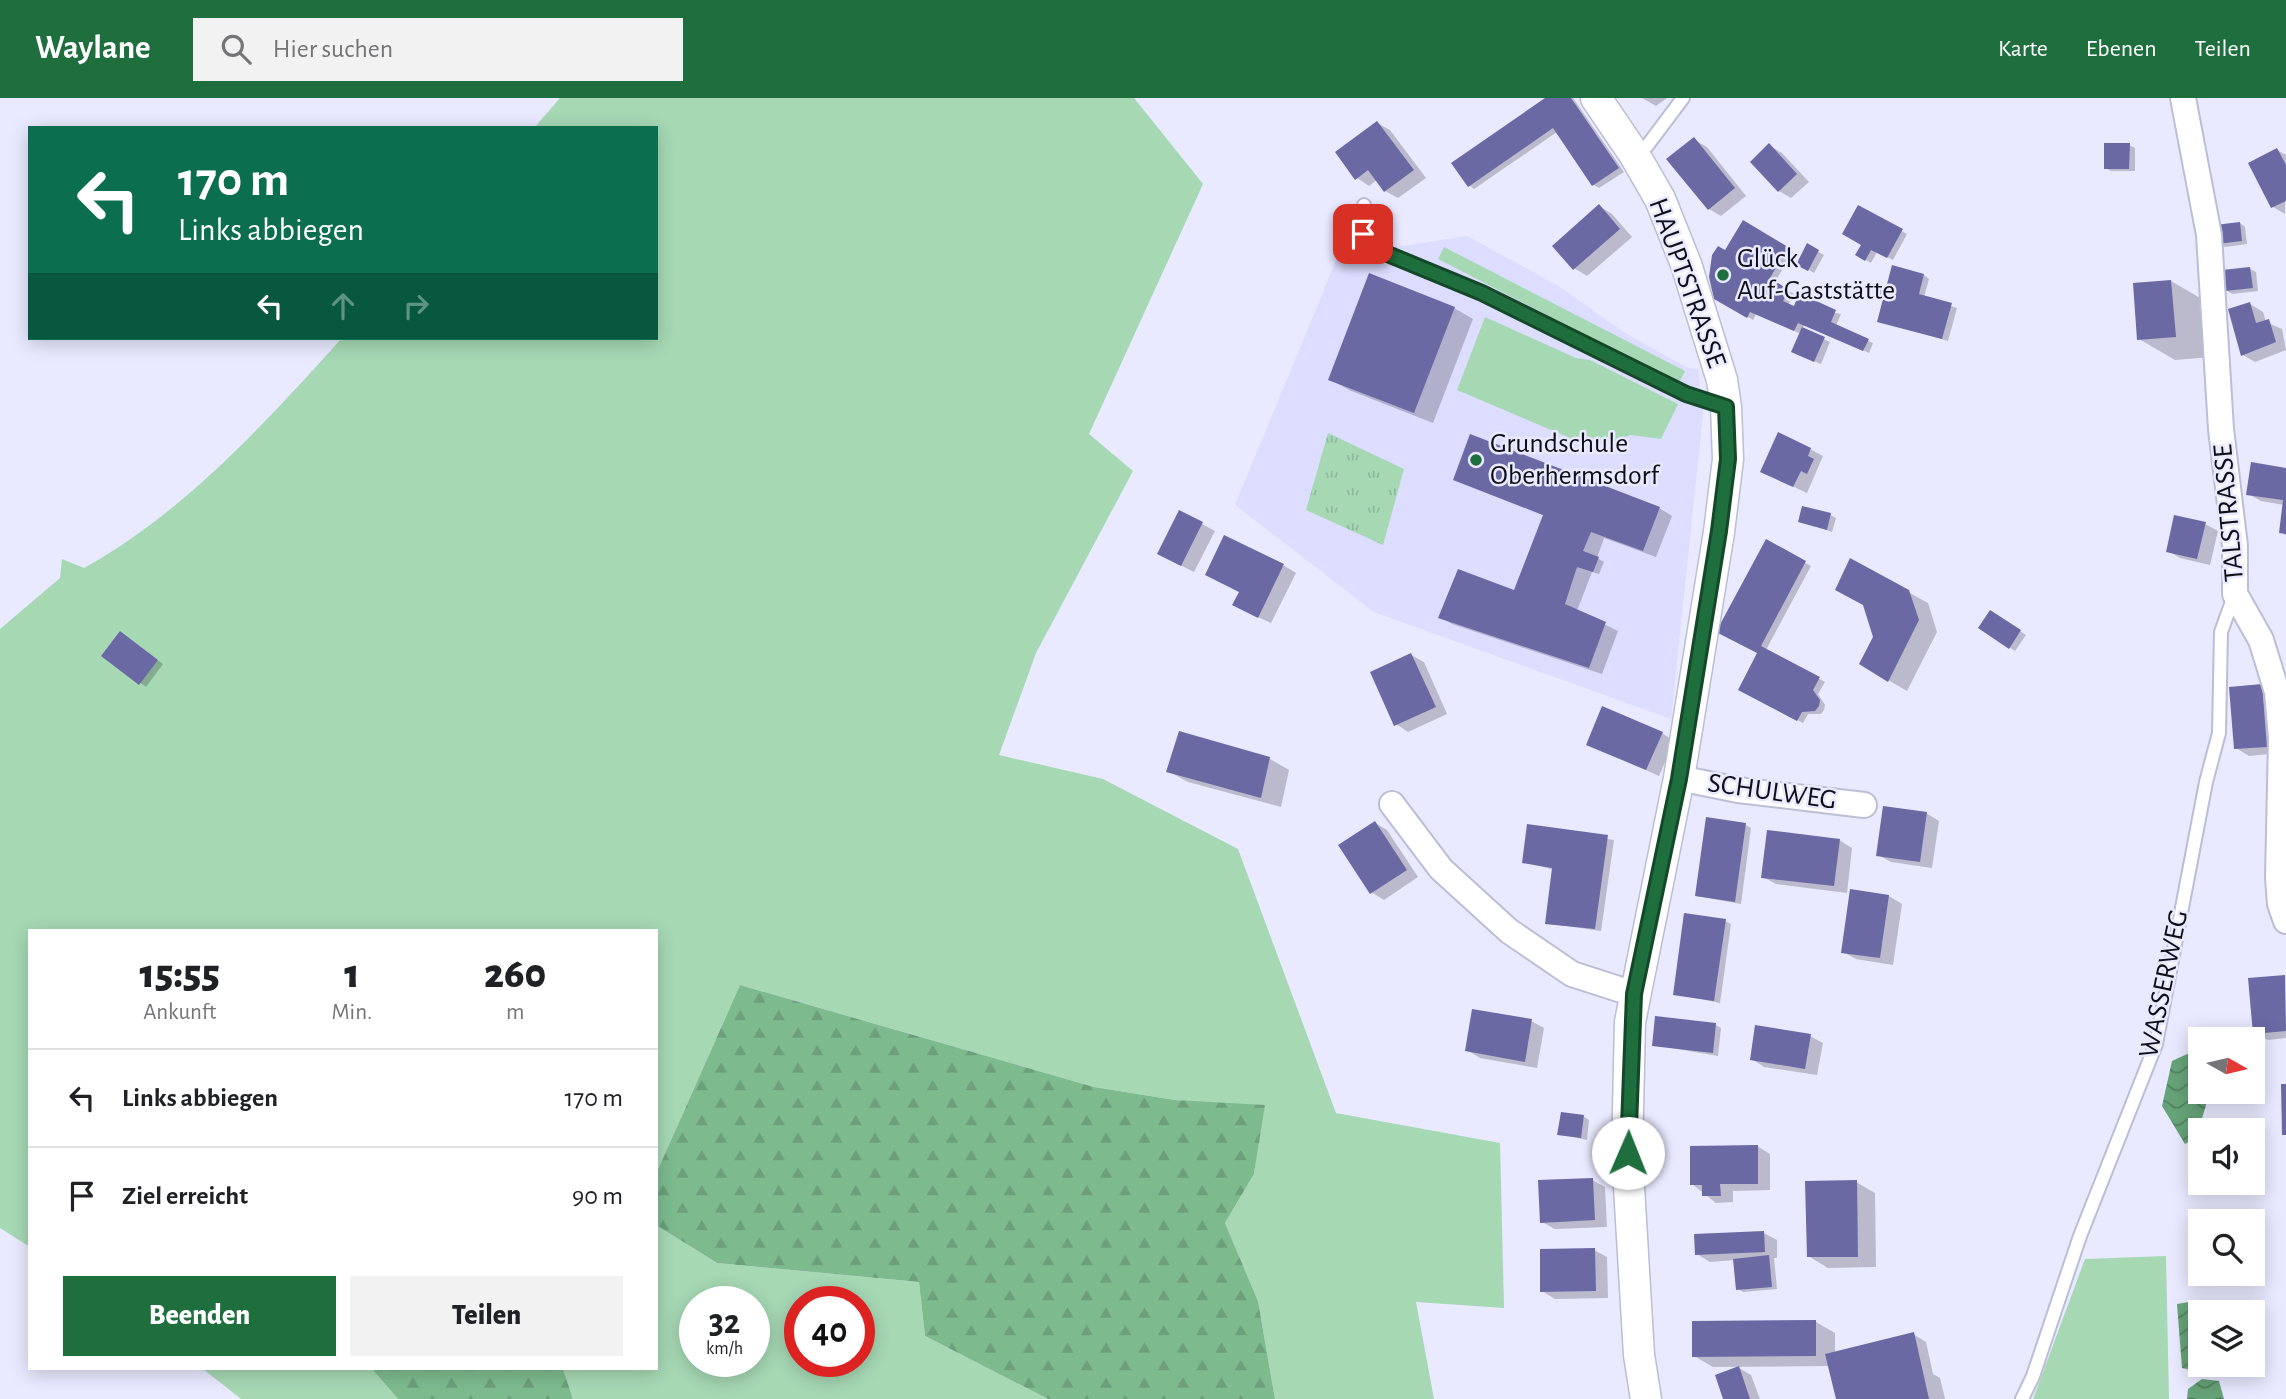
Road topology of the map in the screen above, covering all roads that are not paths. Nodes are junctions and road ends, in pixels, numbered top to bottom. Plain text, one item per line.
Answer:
1 (1595, 98) edge
2 (1683, 98) edge
3 (2183, 98) edge
4 (1634, 154) junction
5 (1364, 205) dead end
6 (1726, 407) junction
7 (2235, 594) junction
8 (1679, 779) junction
9 (1391, 804) dead end
10 (1864, 804) dead end
11 (2286, 921) edge
12 (1634, 994) junction
13 (1646, 1399) edge
14 (2022, 1399) edge

1 - 4 street, HAUPTSTRASSE
2 - 4 lane
3 - 7 street, TALSTRASSE
4 - 6 street, HAUPTSTRASSE
5 - 6 lane
6 - 8 street, HAUPTSTRASSE
7 - 11 street, TALSTRASSE
7 - 14 lane, WASSERWEG
8 - 10 street, SCHULWEG
8 - 12 street, HAUPTSTRASSE
9 - 12 street
12 - 13 street, HAUPTSTRASSE

